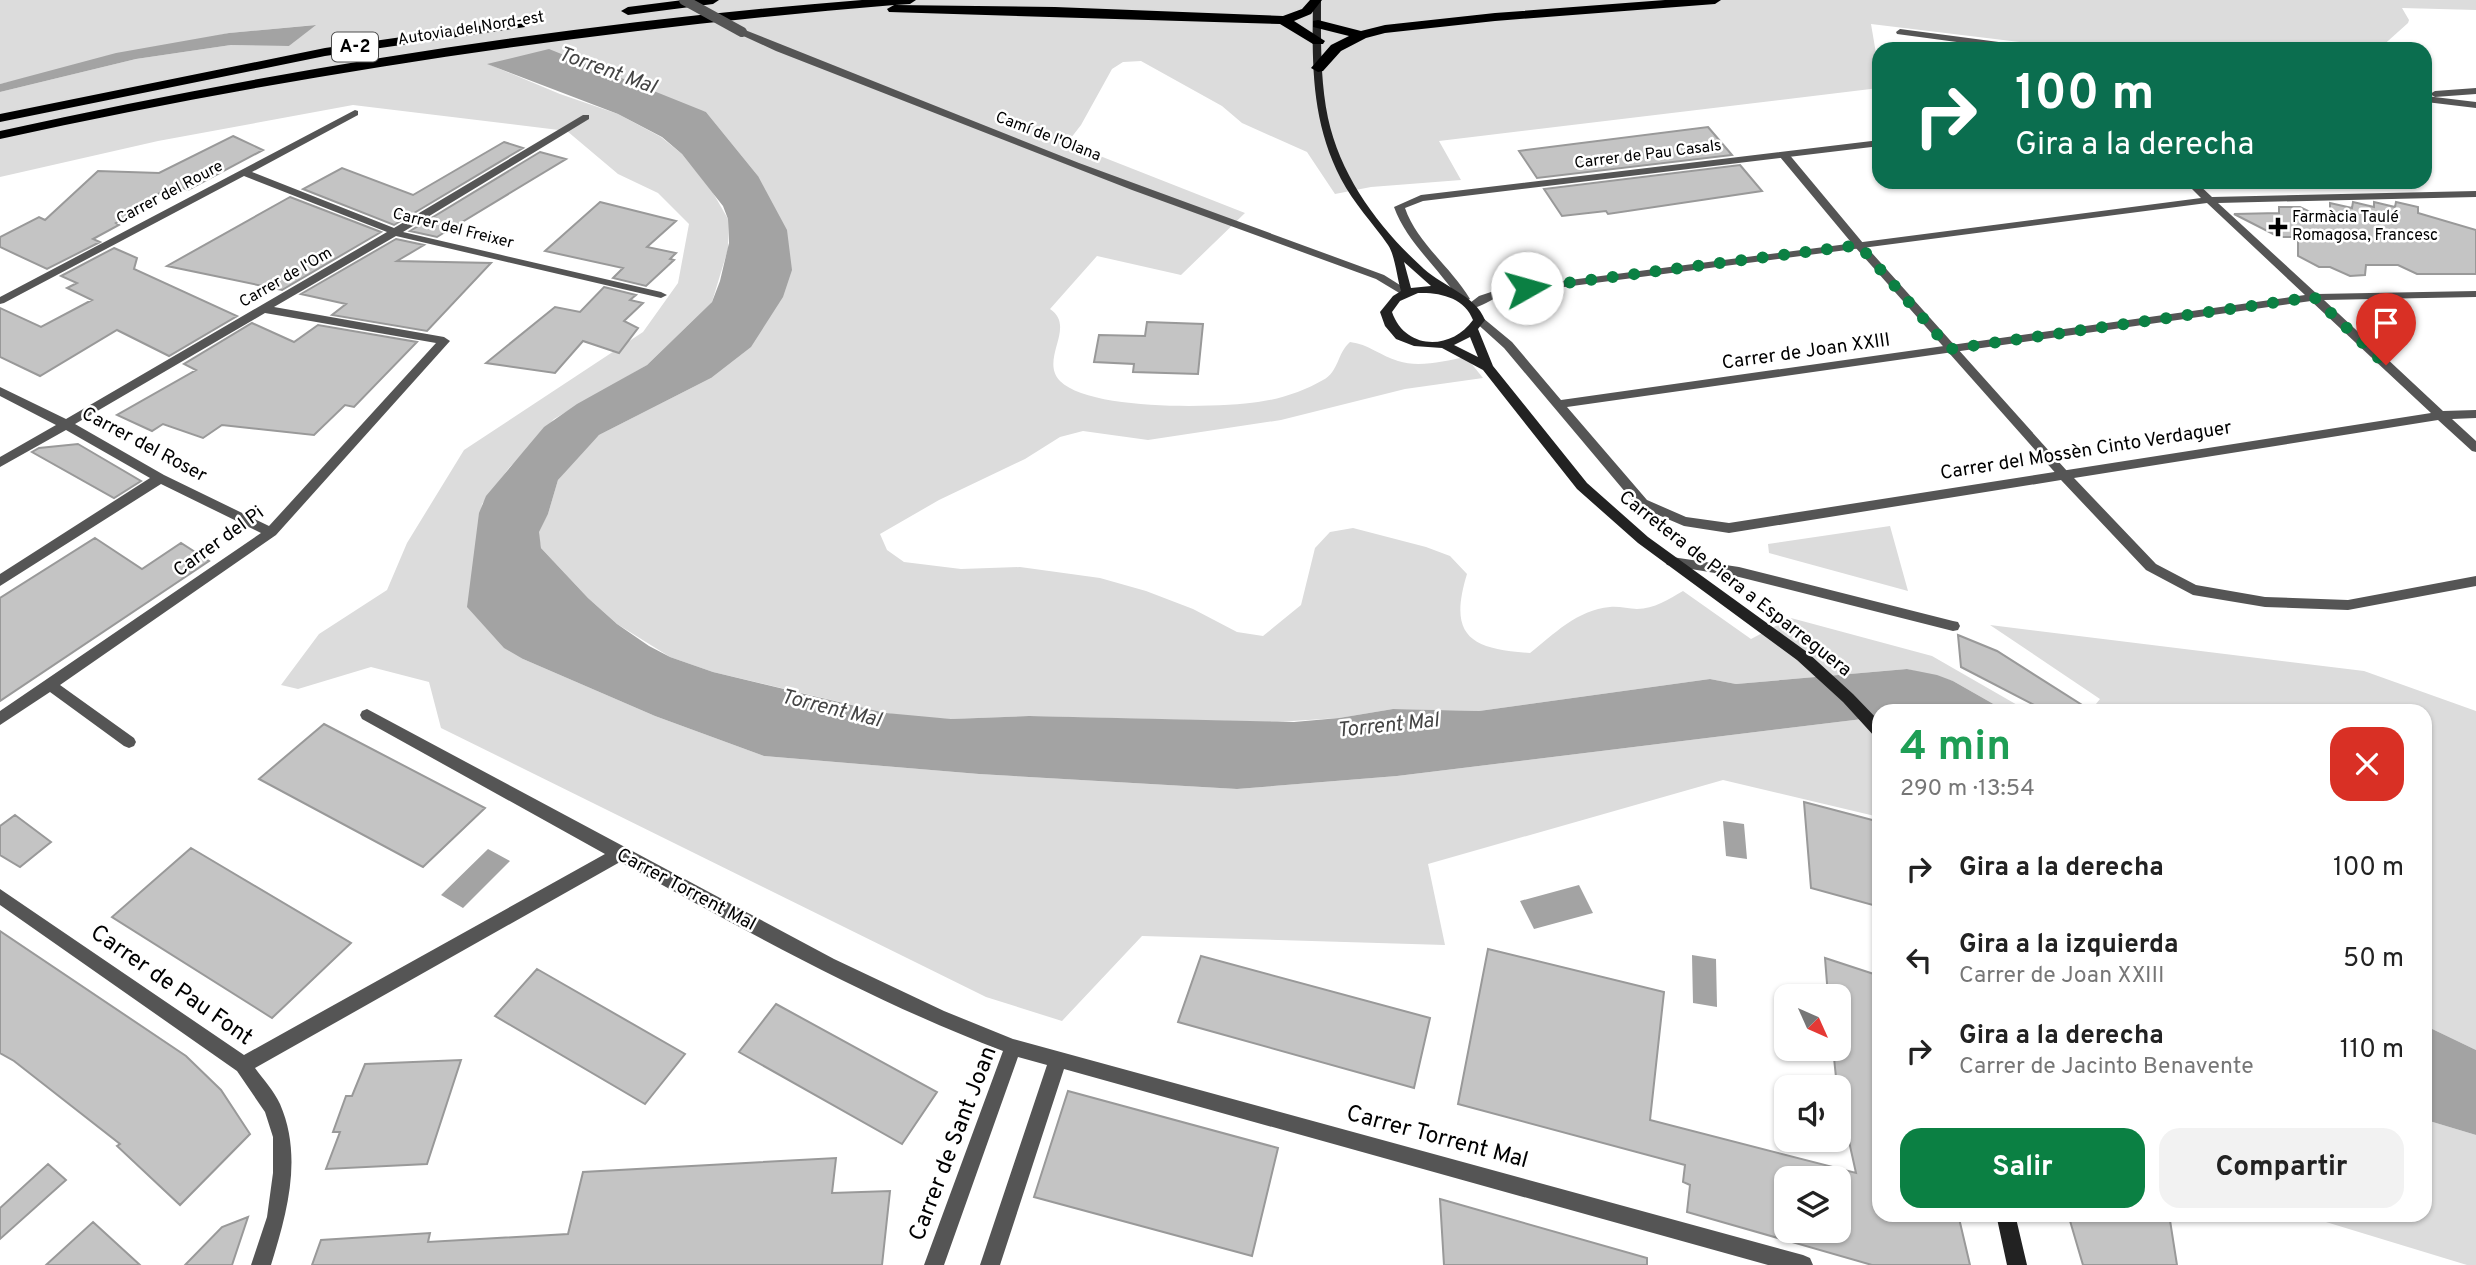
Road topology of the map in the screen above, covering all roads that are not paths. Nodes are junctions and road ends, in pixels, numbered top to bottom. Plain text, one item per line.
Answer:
1 (684, 0) edge
2 (713, 0) edge
3 (911, 0) edge
4 (1715, 0) edge
5 (1317, 3) edge
6 (829, 6) junction
7 (618, 12) dead end
8 (1283, 20) junction
9 (537, 22) dead end
10 (1318, 24) junction
11 (1900, 32) dead end
12 (1361, 35) junction
13 (1318, 41) junction
14 (1976, 42) edge
15 (1318, 68) junction
16 (2476, 91) edge
17 (2432, 96) edge
18 (2432, 98) edge
19 (2476, 105) edge
20 (355, 113) dead end
21 (586, 117) dead end
22 (0, 118) edge
23 (0, 135) edge
24 (1872, 144) edge
25 (1784, 155) junction
26 (243, 172) junction
27 (2197, 189) edge
28 (2476, 194) edge
29 (2209, 200) junction
30 (396, 232) junction
31 (1859, 245) junction
32 (1394, 247) junction
33 (1444, 290) junction
34 (1406, 292) junction
35 (2476, 294) edge
36 (661, 295) dead end
37 (2314, 297) junction
38 (0, 301) edge
39 (1468, 303) junction
40 (264, 309) junction
41 (1477, 325) junction
42 (1445, 345) junction
43 (1950, 349) junction
44 (1487, 367) junction
45 (0, 391) edge
46 (1559, 404) junction
47 (2476, 414) edge
48 (2441, 415) junction
49 (65, 424) junction
50 (2476, 448) edge
51 (0, 463) edge
52 (2063, 474) junction
53 (160, 478) junction
54 (271, 532) junction
55 (1672, 562) junction
56 (0, 580) edge
57 (2476, 580) edge
58 (1953, 626) dead end
59 (50, 685) junction
60 (367, 715) dead end
61 (0, 719) edge
62 (1872, 725) edge
63 (130, 742) dead end
64 (619, 854) junction
65 (0, 896) edge
66 (1013, 1047) junction
67 (1058, 1059) junction
68 (243, 1065) junction
69 (2007, 1222) edge
70 (261, 1265) edge
71 (934, 1265) edge
72 (990, 1265) edge
73 (1803, 1265) edge
74 (2017, 1265) edge

1 - 34 street, Camí de l'Olana, bridge
2 - 7 highway
3 - 6 highway, Autovia del Nord-est / A-2
4 - 12 highway
5 - 8 highway
5 - 10 main road
6 - 8 highway
6 - 23 highway, Autovia del Nord-est / A-2
8 - 13 highway
9 - 22 highway, Autovia del Nord-est / A-2
10 - 12 highway
10 - 13 main road
11 - 14 street
12 - 15 highway
13 - 15 main road
15 - 32 main road
16 - 17 street
18 - 19 street
20 - 26 street, Carrer del Roure
21 - 30 street, Carrer de l'Om
24 - 25 street, Carrer de Pau Casals
25 - 31 street
25 - 39 street, Carrer de Pau Casals
26 - 30 street, Carrer del Freixer
26 - 38 street, Carrer del Roure
27 - 29 street
28 - 29 street
29 - 31 street
29 - 37 street
30 - 36 street, Carrer del Freixer
30 - 40 street, Carrer de l'Om
31 - 39 street
31 - 43 street
32 - 33 main road
32 - 34 main road
33 - 34 main road
33 - 39 main road
34 - 42 main road
35 - 37 street, Carrer de Joan XXIII
37 - 43 street, Carrer de Joan XXIII
37 - 48 street
39 - 41 main road
40 - 49 street, Carrer de l'Om
40 - 54 street, Carrer del Pi
41 - 42 main road
41 - 44 main road
41 - 46 street, Carrer del Mossèn Cinto Verdaguer
42 - 44 main road
43 - 46 street, Carrer de Joan XXIII
43 - 52 street
44 - 55 main road, Carretera de Piera a Esparreguera
45 - 49 street, Carrer del Roser
46 - 52 street, Carrer del Mossèn Cinto Verdaguer
47 - 48 street, Carrer del Mossèn Cinto Verdaguer
48 - 50 street
48 - 52 street, Carrer del Mossèn Cinto Verdaguer
49 - 51 street, Carrer de l'Om
49 - 53 street, Carrer del Roser
52 - 57 street
53 - 54 street, Carrer del Roser
53 - 56 street
54 - 59 street, Carrer del Pi
55 - 58 street
55 - 62 main road, Carretera de Piera a Esparreguera
59 - 61 street, Carrer del Pi
59 - 63 street
60 - 64 street, Carrer Torrent Mal
64 - 66 street, Carrer Torrent Mal
64 - 68 street
65 - 68 street, Carrer de Pau Font
66 - 67 street, Carrer de Sant Joan
66 - 71 street, Carrer de Sant Joan
67 - 72 street
67 - 73 street, Carrer Torrent Mal
68 - 70 street, Carrer de Pau Font
69 - 74 main road

